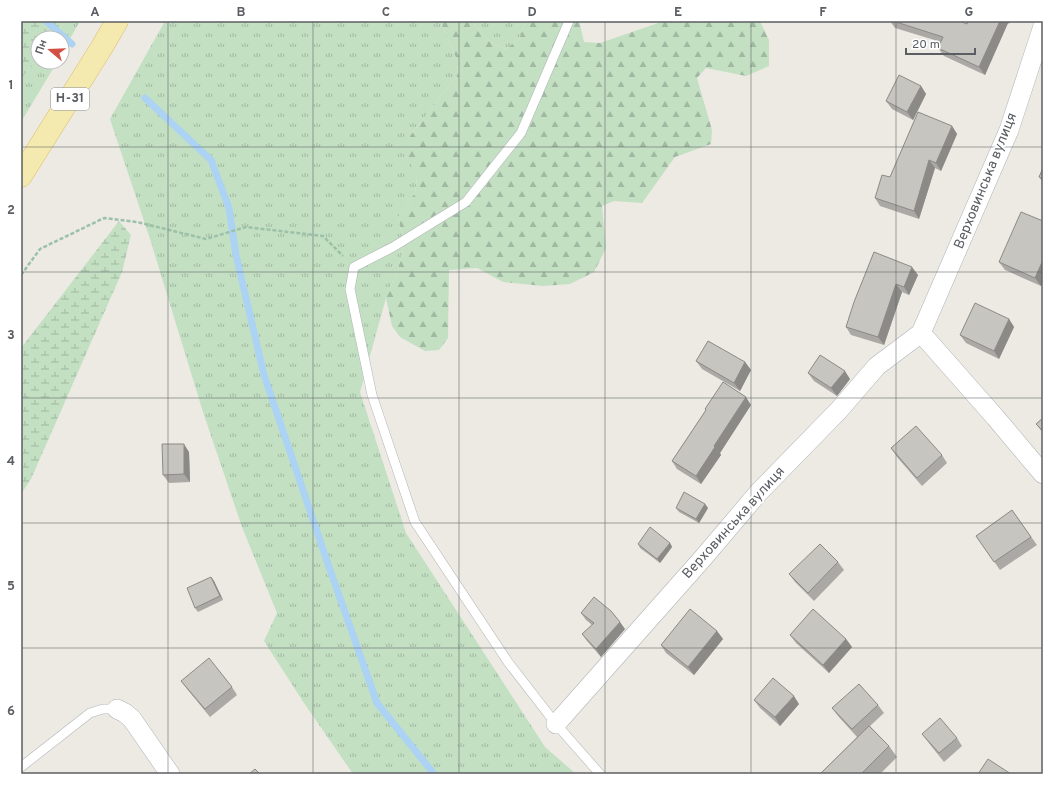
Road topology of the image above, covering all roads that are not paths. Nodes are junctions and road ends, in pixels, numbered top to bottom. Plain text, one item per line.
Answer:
1 (117, 21) edge
2 (569, 21) edge
3 (1043, 26) edge
4 (21, 176) edge
5 (922, 333) junction
6 (1043, 474) edge
7 (117, 709) joint
8 (556, 724) junction
9 (21, 767) edge
10 (170, 774) edge
11 (600, 774) edge

1 - 4 main road, Н-31
2 - 8 lane
3 - 5 street, Верховинська вулиця
5 - 6 street
5 - 8 street, Верховинська вулиця
7 - 9 lane
7 - 10 street
8 - 11 lane

